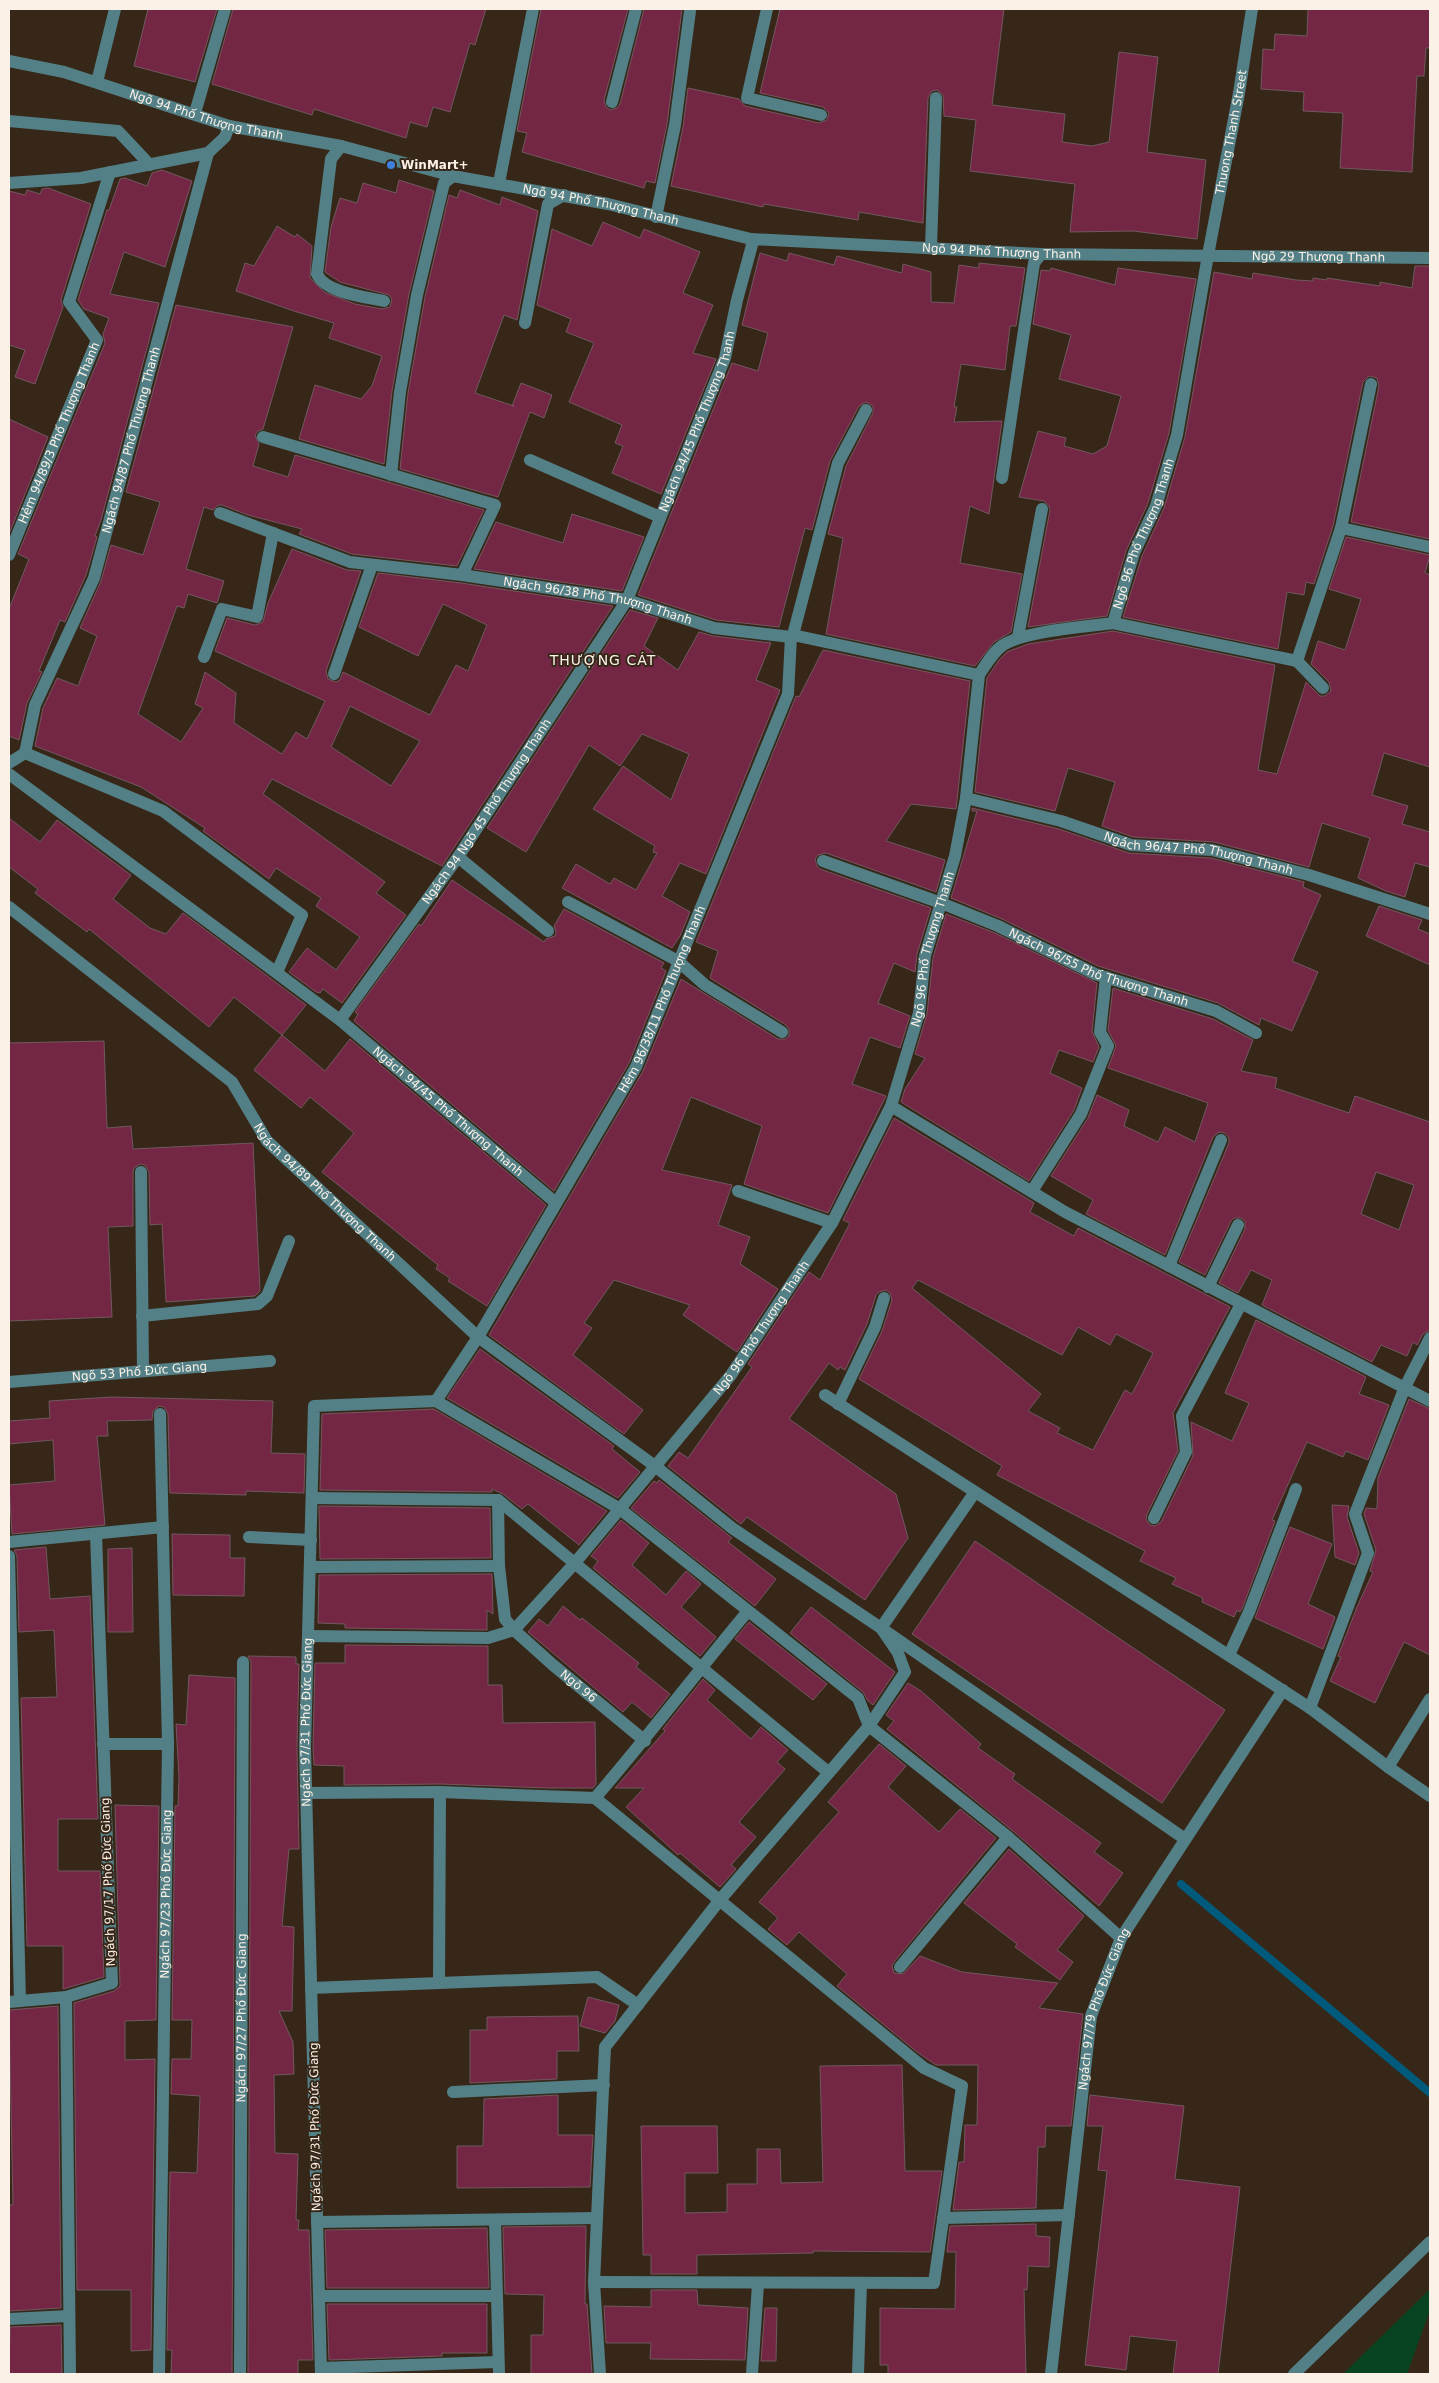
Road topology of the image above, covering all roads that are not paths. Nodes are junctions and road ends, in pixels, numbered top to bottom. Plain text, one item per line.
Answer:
1 (115, 9) edge
2 (224, 9) edge
3 (533, 9) edge
4 (636, 9) edge
5 (767, 9) edge
6 (1252, 9) edge
7 (690, 11) dead end
8 (9, 61) edge
9 (97, 82) junction
10 (936, 98) dead end
11 (612, 102) dead end
12 (195, 113) junction
13 (821, 115) dead end
14 (9, 122) edge
15 (229, 126) junction
16 (341, 146) junction
17 (208, 153) junction
18 (150, 165) junction
19 (110, 172) junction
20 (453, 176) junction
21 (9, 183) edge
22 (499, 183) junction
23 (564, 195) junction
24 (656, 217) junction
25 (751, 239) junction
26 (931, 248) junction
27 (1041, 254) junction
28 (1208, 256) junction
29 (1430, 258) edge
30 (384, 302) dead end
31 (525, 323) dead end
32 (1371, 384) dead end
33 (866, 410) dead end
34 (263, 437) dead end
35 (530, 460) dead end
36 (391, 475) junction
37 (1002, 478) dead end
38 (1042, 509) dead end
39 (220, 513) dead end
40 (660, 517) junction
41 (1341, 528) junction
42 (272, 533) junction
43 (1430, 547) edge
44 (9, 555) edge
45 (372, 565) junction
46 (462, 575) junction
47 (627, 600) junction
48 (1113, 623) junction
49 (792, 636) junction
50 (1018, 637) junction
51 (204, 657) dead end
52 (1297, 661) junction
53 (334, 674) dead end
54 (979, 675) junction
55 (1323, 688) dead end
56 (25, 753) junction
57 (9, 763) edge
58 (9, 774) edge
59 (966, 798) junction
60 (458, 857) junction
61 (823, 861) dead end
62 (568, 902) dead end
63 (941, 902) junction
64 (9, 907) edge
65 (1430, 914) edge
66 (548, 931) dead end
67 (678, 961) junction
68 (277, 972) junction
69 (1106, 977) junction
70 (340, 1020) junction
71 (782, 1032) dead end
72 (1256, 1033) dead end
73 (891, 1106) junction
74 (1221, 1140) dead end
75 (141, 1172) dead end
76 (738, 1190) dead end
77 (1032, 1192) junction
78 (556, 1202) junction
79 (832, 1223) junction
80 (1238, 1225) dead end
81 (289, 1241) dead end
82 (1169, 1266) junction
83 (1208, 1287) junction
84 (884, 1298) dead end
85 (1241, 1304) junction
86 (142, 1316) junction
87 (478, 1337) junction
88 (1430, 1338) edge
89 (270, 1360) dead end
90 (143, 1370) junction
91 (9, 1382) edge
92 (1405, 1387) junction
93 (825, 1395) dead end
94 (436, 1401) junction
95 (1430, 1401) edge
96 (838, 1404) junction
97 (160, 1414) dead end
98 (655, 1466) junction
99 (1296, 1489) dead end
100 (975, 1492) junction
101 (312, 1498) junction
102 (498, 1500) junction
103 (620, 1509) junction
104 (1154, 1518) dead end
105 (163, 1527) junction
106 (96, 1534) junction
107 (249, 1537) dead end
108 (311, 1540) junction
109 (9, 1542) edge
110 (9, 1556) edge
111 (574, 1564) junction
112 (499, 1566) junction
113 (311, 1567) junction
114 (748, 1611) junction
115 (881, 1628) junction
116 (514, 1630) junction
117 (308, 1636) junction
118 (1229, 1655) junction
119 (243, 1662) dead end
120 (701, 1668) junction
121 (1283, 1690) junction
122 (1430, 1699) edge
123 (1310, 1708) junction
124 (869, 1726) junction
125 (645, 1742) junction
126 (103, 1744) junction
127 (168, 1744) junction
128 (1388, 1767) junction
129 (828, 1772) junction
130 (440, 1792) junction
131 (306, 1793) junction
132 (1430, 1796) edge
133 (595, 1798) junction
134 (1008, 1837) junction
135 (1185, 1839) junction
136 (719, 1901) junction
137 (1121, 1938) junction
138 (900, 1966) dead end
139 (439, 1982) junction
140 (311, 1988) junction
141 (66, 1996) junction
142 (14, 2002) edge
143 (638, 2005) junction
144 (604, 2085) junction
145 (453, 2092) dead end
146 (1069, 2215) junction
147 (597, 2218) junction
148 (943, 2218) junction
149 (494, 2220) junction
150 (317, 2222) junction
151 (1430, 2242) edge
152 (594, 2282) junction
153 (861, 2283) junction
154 (758, 2284) junction
155 (319, 2296) junction
156 (497, 2296) junction
157 (69, 2316) junction
158 (9, 2319) edge
159 (498, 2368) edge
160 (321, 2371) edge
161 (70, 2374) edge
162 (160, 2374) edge
163 (240, 2374) edge
164 (600, 2374) edge
165 (752, 2374) edge
166 (858, 2374) edge
167 (1052, 2374) edge
168 (1294, 2374) edge

1 - 9 street
2 - 12 street
3 - 22 street
4 - 11 street
5 - 13 street
6 - 28 street, Thuong Thanh Street
7 - 24 street
8 - 9 street, Ngõ 94 Phố Thượng Thanh
9 - 12 street, Ngõ 94 Phố Thượng Thanh
10 - 26 street
12 - 15 street, Ngõ 94 Phố Thượng Thanh
14 - 18 street
15 - 16 street, Ngõ 94 Phố Thượng Thanh
15 - 17 street
16 - 20 street, Ngõ 94 Phố Thượng Thanh
16 - 30 street
17 - 18 street
17 - 56 street, Ngách 94/87 Phố Thượng Thanh
18 - 19 street
19 - 21 street
19 - 44 street, Hẻm 94/89/3 Phố Thượng Thanh
20 - 22 street, Ngõ 94 Phố Thượng Thanh
20 - 36 street
22 - 23 street, Ngõ 94 Phố Thượng Thanh
23 - 24 street, Ngõ 94 Phố Thượng Thanh
23 - 31 street
24 - 25 street, Ngõ 94 Phố Thượng Thanh
25 - 26 street, Ngõ 94 Phố Thượng Thanh
25 - 40 street, Ngách 94/45 Phố Thượng Thanh
26 - 27 street, Ngõ 94 Phố Thượng Thanh
27 - 28 street, Ngõ 94 Phố Thượng Thanh
27 - 37 street
28 - 29 street, Ngõ 29 Thượng Thanh
28 - 48 street, Ngõ 96 Phố Thượng Thanh
32 - 41 street
33 - 49 street, Hẻm 96/38/11 Phố Thượng Thanh
34 - 36 street
35 - 40 street
36 - 46 street
38 - 50 street
39 - 42 street, Ngách 96/38 Phố Thượng Thanh
40 - 47 street, Ngách 94/45 Phố Thượng Thanh
41 - 43 street
41 - 52 street
42 - 45 street, Ngách 96/38 Phố Thượng Thanh
42 - 51 street
45 - 46 street, Ngách 96/38 Phố Thượng Thanh
45 - 53 street
46 - 47 street, Ngách 96/38 Phố Thượng Thanh
47 - 49 street, Ngách 96/38 Phố Thượng Thanh
47 - 60 street, Ngách 94 Ngõ 45 Phố Thượng Thanh
48 - 50 street, Ngõ 96 Phố Thượng Thanh
48 - 52 street
49 - 54 street, Ngách 96/38 Phố Thượng Thanh
49 - 67 street, Hẻm 96/38/11 Phố Thượng Thanh
50 - 54 street, Ngõ 96 Phố Thượng Thanh
52 - 55 street
54 - 59 street, Ngõ 96 Phố Thượng Thanh
56 - 57 street
56 - 68 street
58 - 68 street, Ngách 94/45 Phố Thượng Thanh
59 - 63 street, Ngõ 96 Phố Thượng Thanh
59 - 65 street, Ngách 96/47 Phố Thượng Thanh
60 - 66 street
60 - 70 street, Ngách 94 Ngõ 45 Phố Thượng Thanh
61 - 63 street, Ngách 96/55 Phố Thượng Thanh
62 - 67 street
63 - 69 street, Ngách 96/55 Phố Thượng Thanh
63 - 73 street, Ngõ 96 Phố Thượng Thanh
64 - 87 street, Ngách 94/89 Phố Thượng Thanh
67 - 71 street
67 - 78 street, Hẻm 96/38/11 Phố Thượng Thanh
68 - 70 street, Ngách 94/45 Phố Thượng Thanh
69 - 72 street, Ngách 96/55 Phố Thượng Thanh
69 - 77 street
70 - 78 street, Ngách 94/45 Phố Thượng Thanh
73 - 77 street
73 - 79 street, Ngõ 96 Phố Thượng Thanh
74 - 82 street
75 - 86 street
76 - 79 street
77 - 82 street
78 - 87 street, Hẻm 96/38/11 Phố Thượng Thanh
79 - 98 street, Ngõ 96 Phố Thượng Thanh
80 - 83 street
81 - 86 street
82 - 83 street
83 - 85 street
84 - 96 street
85 - 92 street
85 - 104 street
86 - 90 street
87 - 94 street, Hẻm 96/38/11 Phố Thượng Thanh
87 - 98 street, Ngách 94/89 Phố Thượng Thanh
88 - 92 street
89 - 90 street, Ngõ 53 Phố Đức Giang
90 - 91 street, Ngõ 53 Phố Đức Giang
92 - 95 street
92 - 123 street
93 - 96 street
94 - 101 street, Ngách 97/31 Phố Đức Giang
94 - 103 street
96 - 100 street
97 - 105 street, Ngách 97/23 Phố Đức Giang
98 - 103 street, Ngõ 96 Phố Thượng Thanh
98 - 115 street, Ngách 94/89 Phố Thượng Thanh
99 - 118 street
100 - 115 street
100 - 118 street
101 - 102 street
101 - 108 street, Ngách 97/31 Phố Đức Giang
102 - 111 street
102 - 112 street
103 - 111 street, Ngõ 96 Phố Thượng Thanh
103 - 114 street
105 - 106 street
105 - 127 street, Ngách 97/23 Phố Đức Giang
106 - 109 street
106 - 126 street, Ngách 97/17 Phố Đức Giang
107 - 108 street
108 - 113 street, Ngách 97/31 Phố Đức Giang
110 - 142 street
111 - 116 street, Ngõ 96 Phố Thượng Thanh
111 - 120 street
112 - 113 street
112 - 116 street
113 - 117 street, Ngách 97/31 Phố Đức Giang
114 - 120 street
114 - 124 street
115 - 124 street
115 - 135 street, Ngách 94/89 Phố Thượng Thanh
116 - 117 street
116 - 125 street, Ngõ 96
117 - 131 street, Ngách 97/31 Phố Đức Giang
118 - 121 street
119 - 163 street, Ngách 97/27 Phố Đức Giang
120 - 125 street
120 - 129 street
121 - 123 street
121 - 135 street, Ngách 97/79 Phố Đức Giang
122 - 128 street
123 - 128 street
124 - 129 street
124 - 134 street
125 - 133 street
126 - 127 street
126 - 141 street, Ngách 97/17 Phố Đức Giang
127 - 162 street, Ngách 97/23 Phố Đức Giang
128 - 132 street
129 - 136 street
130 - 131 street
130 - 133 street
130 - 139 street
131 - 140 street, Ngách 97/31 Phố Đức Giang
133 - 136 street
134 - 137 street
134 - 138 street
135 - 137 street, Ngách 97/79 Phố Đức Giang
136 - 143 street
136 - 148 street
137 - 146 street, Ngách 97/79 Phố Đức Giang
139 - 140 street
139 - 143 street
140 - 150 street, Ngách 97/31 Phố Đức Giang
141 - 142 street
141 - 157 street
143 - 144 street
144 - 145 street
144 - 147 street
146 - 148 street
146 - 167 street, Ngách 97/79 Phố Đức Giang
147 - 149 street
147 - 152 street
148 - 153 street
149 - 150 street
149 - 156 street
150 - 155 street, Ngách 97/31 Phố Đức Giang
151 - 168 street
152 - 154 street
152 - 164 street
153 - 154 street
153 - 166 street
154 - 165 street
155 - 156 street
155 - 160 street, Ngách 97/31 Phố Đức Giang
156 - 159 street
157 - 158 street
157 - 161 street
159 - 160 street

